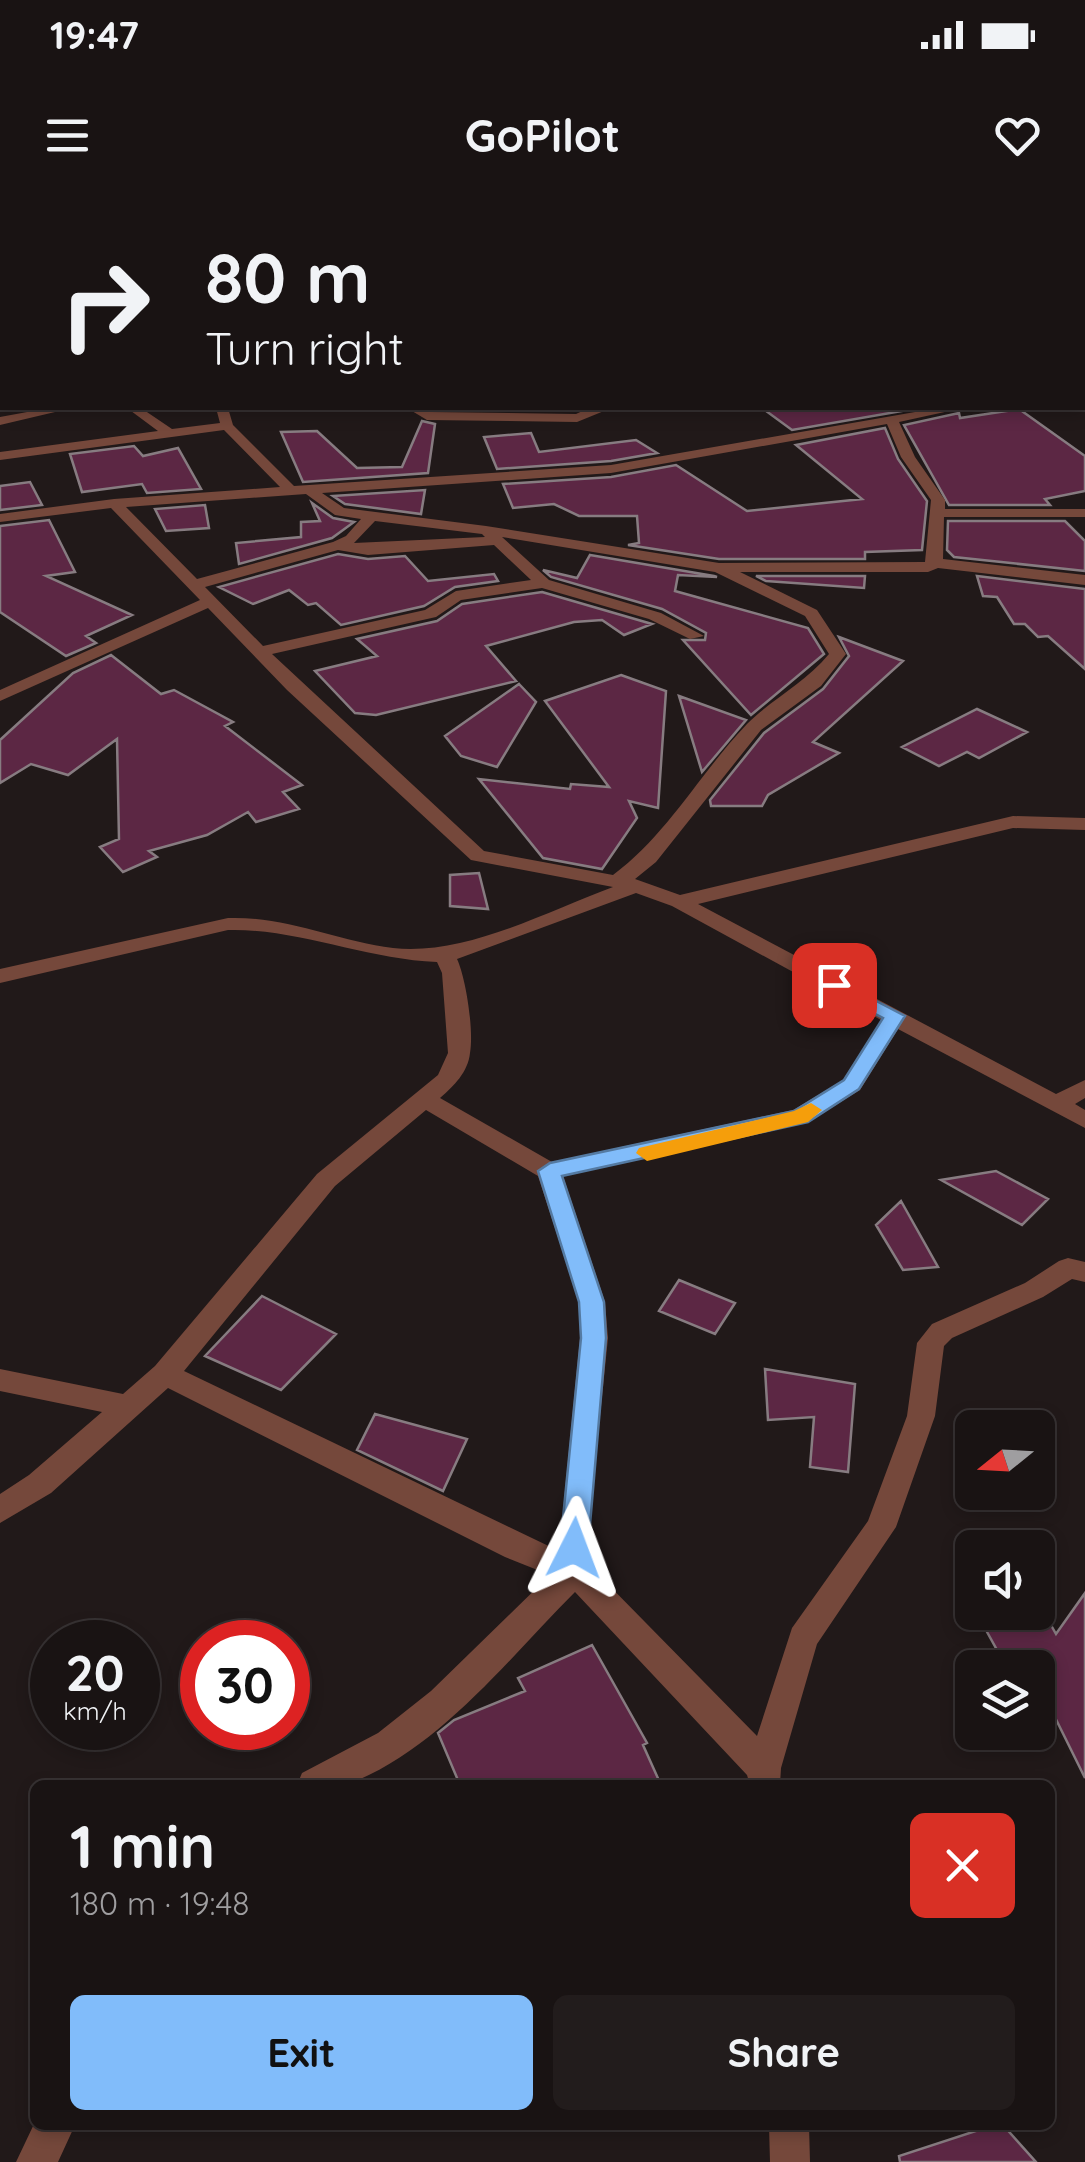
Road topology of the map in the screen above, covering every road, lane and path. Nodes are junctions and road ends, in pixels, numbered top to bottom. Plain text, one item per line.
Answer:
1 (57, 410) edge
2 (136, 410) edge
3 (223, 410) edge
4 (416, 410) edge
5 (597, 410) edge
6 (912, 411) edge
7 (892, 420) junction
8 (0, 422) edge
9 (227, 426) junction
10 (169, 432) junction
11 (0, 456) edge
12 (309, 490) junction
13 (291, 492) junction
14 (114, 503) junction
15 (938, 513) junction
16 (1085, 513) edge
17 (370, 516) junction
18 (0, 518) edge
19 (492, 535) junction
20 (338, 545) junction
21 (935, 564) junction
22 (719, 568) junction
23 (1085, 580) edge
24 (543, 583) junction
25 (194, 584) junction
26 (210, 601) junction
27 (696, 636) dead end
28 (260, 652) junction
29 (0, 696) edge
30 (1085, 824) edge
31 (638, 886) junction
32 (679, 902) junction
33 (445, 956) junction
34 (0, 976) edge
35 (894, 1016) junction
36 (1085, 1088) edge
37 (423, 1098) junction
38 (1054, 1105) junction
39 (1085, 1120) edge
40 (550, 1171) junction
41 (1085, 1272) edge
42 (165, 1374) junction
43 (0, 1380) edge
44 (127, 1406) junction
45 (0, 1510) edge
46 (574, 1571) junction
47 (765, 1777) edge
48 (323, 1780) edge
49 (52, 2130) edge
50 (789, 2130) edge
51 (36, 2162) edge
52 (790, 2162) edge

1 - 8 street
2 - 10 street
3 - 9 street
4 - 5 street
6 - 7 street
7 - 12 street
7 - 15 street
9 - 10 street
9 - 13 street
10 - 11 street
12 - 13 street
12 - 17 street
13 - 14 street
14 - 18 street
14 - 25 street
15 - 16 street
15 - 21 street
17 - 19 street
17 - 20 street
19 - 20 street
19 - 22 street
19 - 24 street
20 - 25 street
21 - 22 street
21 - 23 street
22 - 31 street
24 - 27 street
24 - 28 street
25 - 26 street
26 - 28 street
26 - 29 street
28 - 31 street
30 - 32 street
31 - 32 street
31 - 33 street
32 - 35 street
33 - 34 street
33 - 37 street
35 - 38 street
35 - 40 street
36 - 38 street
37 - 40 street
37 - 42 street
38 - 39 street
40 - 46 street
41 - 47 street
42 - 44 street
42 - 46 street
43 - 44 street
44 - 45 street
46 - 47 street
46 - 48 street
49 - 51 street
50 - 52 street

